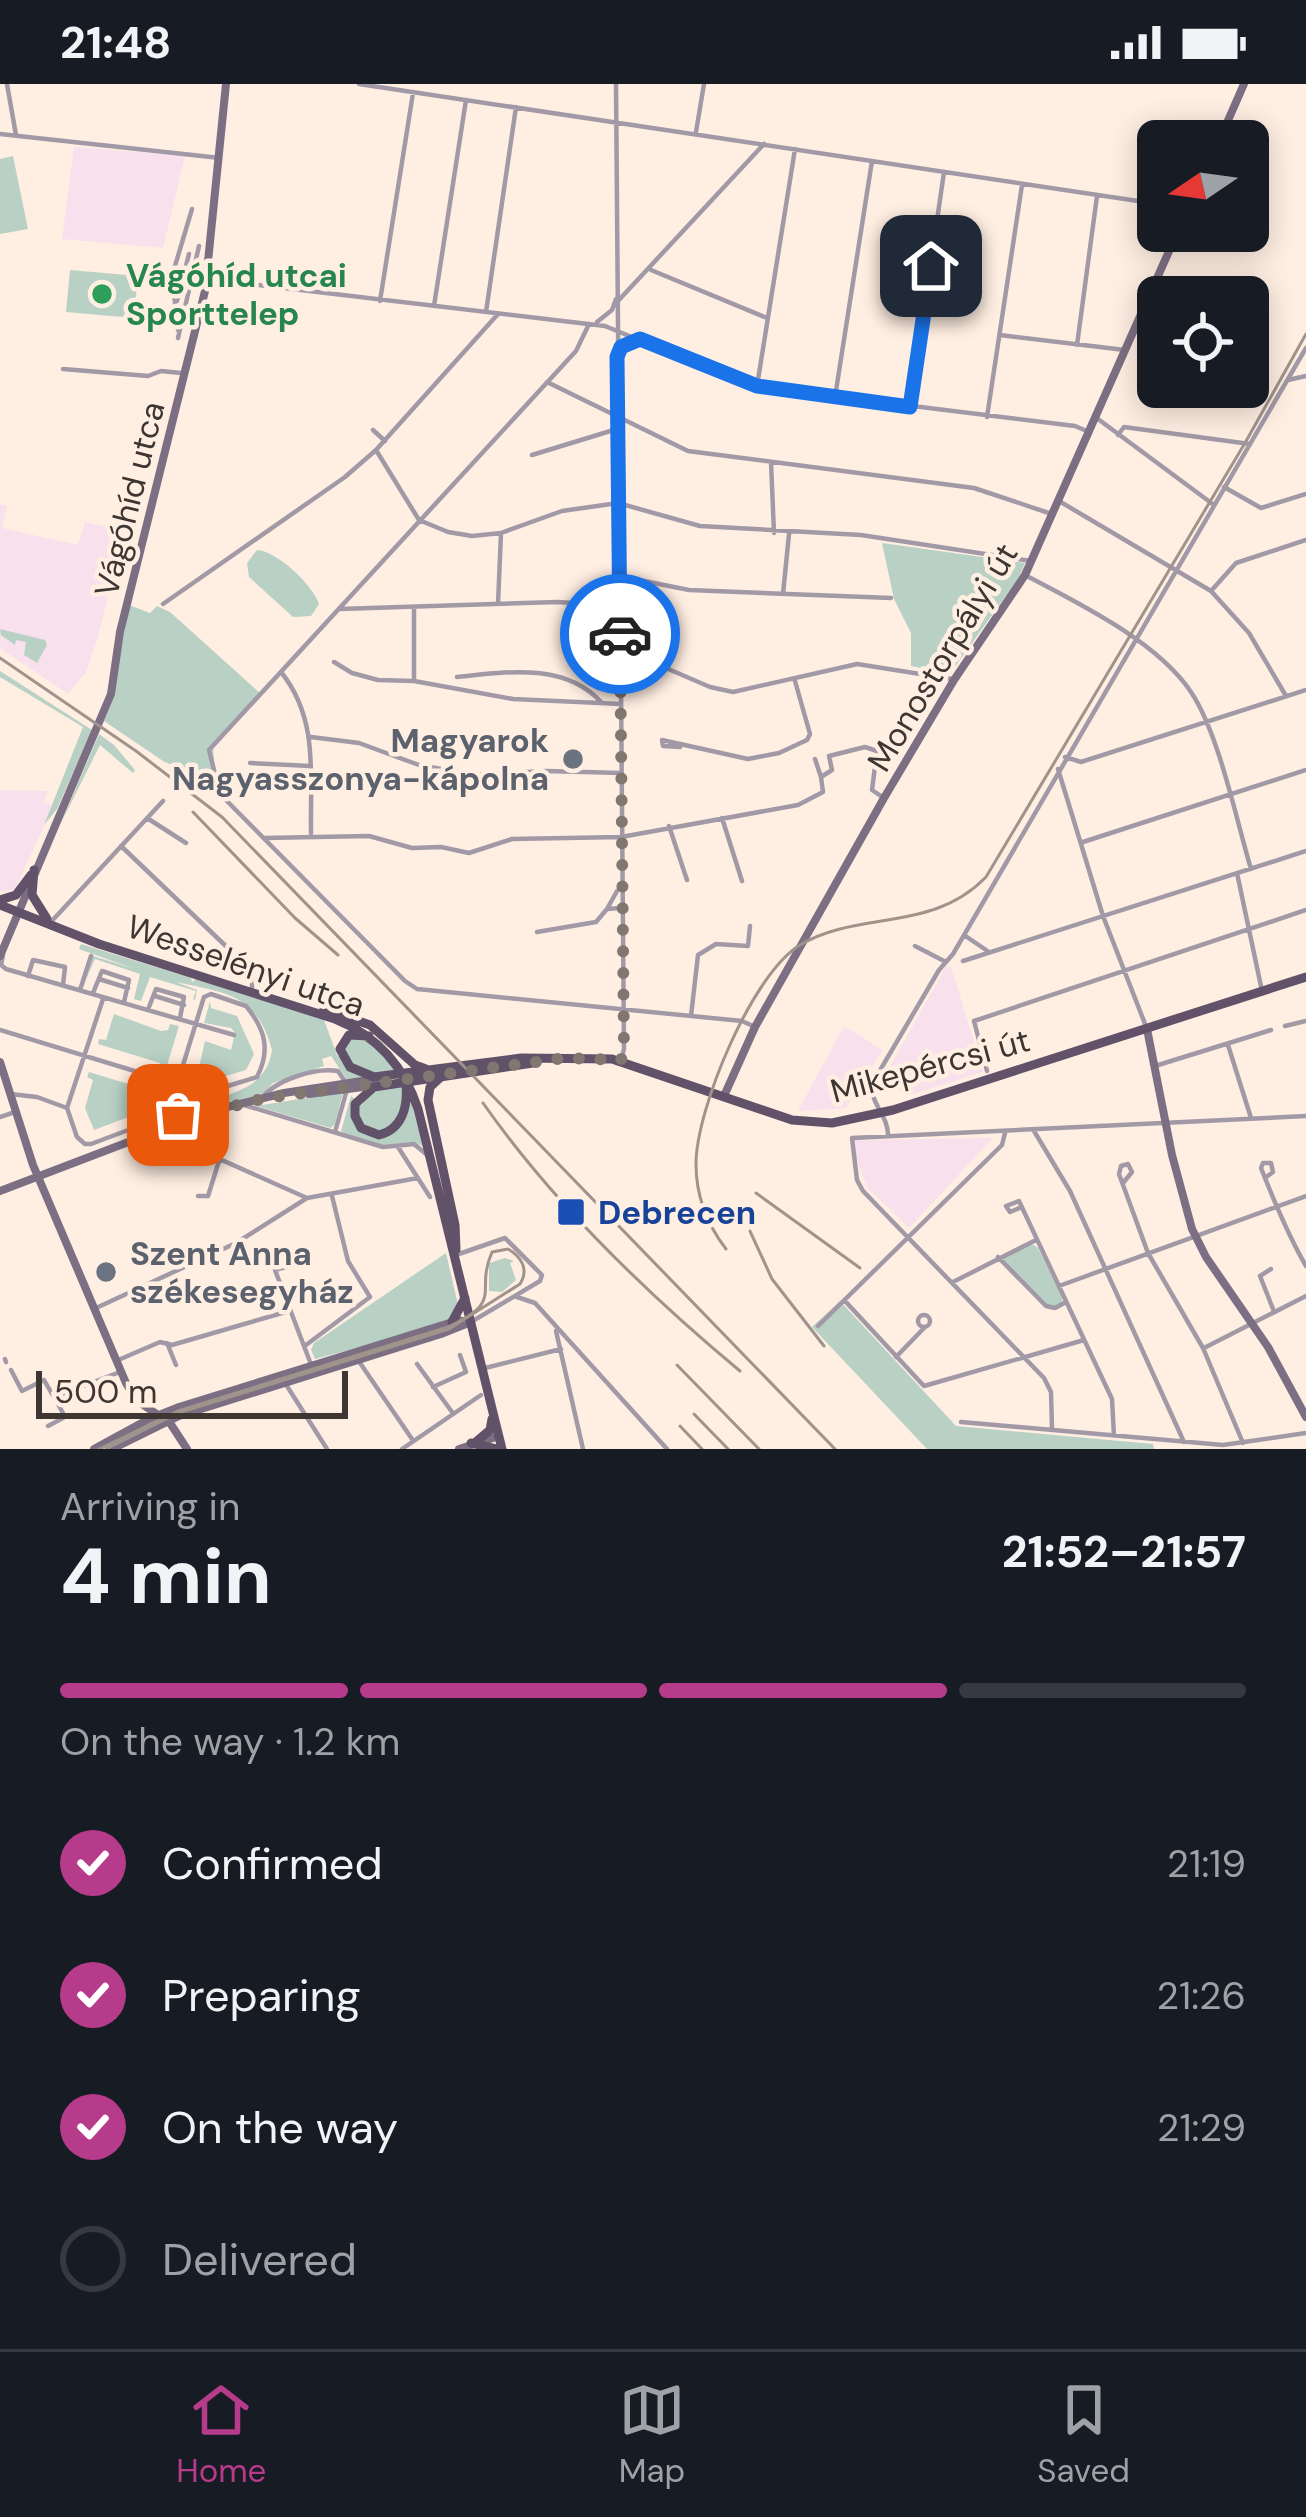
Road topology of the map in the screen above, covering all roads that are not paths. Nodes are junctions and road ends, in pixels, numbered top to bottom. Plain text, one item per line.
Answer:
1 (7, 84) edge
2 (226, 84) edge
3 (359, 84) edge
4 (616, 84) edge
5 (704, 84) edge
6 (1244, 84) edge
7 (413, 93) junction
8 (466, 100) junction
9 (516, 107) junction
10 (1228, 120) edge
11 (616, 121) junction
12 (0, 134) edge
13 (696, 134) junction
14 (16, 135) junction
15 (764, 144) junction
16 (795, 149) junction
17 (220, 158) junction
18 (872, 161) junction
19 (944, 172) junction
20 (1022, 184) junction
21 (1097, 195) junction
22 (1137, 201) edge
23 (192, 209) dead end
24 (199, 246) dead end
25 (179, 250) junction
26 (1169, 252) edge
27 (193, 255) junction
28 (651, 269) junction
29 (207, 279) junction
30 (617, 295) junction
31 (380, 301) junction
32 (434, 306) junction
33 (175, 307) junction
34 (486, 313) junction
35 (498, 314) junction
36 (768, 319) junction
37 (575, 323) junction
38 (591, 324) junction
39 (617, 330) junction
40 (582, 335) junction
41 (1000, 335) junction
42 (640, 339) junction
43 (1077, 345) junction
44 (1306, 348) edge
45 (1127, 351) junction
46 (617, 357) junction
47 (63, 369) dead end
48 (185, 374) junction
49 (1306, 376) edge
50 (1288, 380) junction
51 (547, 382) junction
52 (757, 386) junction
53 (835, 397) junction
54 (910, 407) junction
55 (987, 417) junction
56 (1097, 418) junction
57 (617, 419) junction
58 (617, 429) junction
59 (373, 430) dead end
60 (1091, 433) junction
61 (1118, 435) junction
62 (385, 441) junction
63 (1250, 444) junction
64 (376, 450) junction
65 (532, 454) dead end
66 (771, 462) junction
67 (1224, 487) junction
68 (1306, 494) edge
69 (1058, 500) junction
70 (618, 503) junction
71 (1214, 505) junction
72 (1052, 514) junction
73 (419, 520) junction
74 (501, 533) junction
75 (774, 533) junction
76 (789, 534) junction
77 (1306, 540) edge
78 (1031, 561) junction
79 (1176, 569) junction
80 (1025, 574) junction
81 (619, 576) junction
82 (1211, 591) junction
83 (783, 594) junction
84 (891, 598) dead end
85 (164, 604) dead end
86 (498, 604) junction
87 (620, 606) junction
88 (415, 608) junction
89 (339, 609) junction
90 (1134, 638) junction
91 (620, 657) junction
92 (334, 662) dead end
93 (281, 672) junction
94 (457, 677) dead end
95 (954, 680) junction
96 (414, 681) junction
97 (795, 681) junction
98 (1306, 690) edge
99 (1286, 696) junction
100 (602, 703) junction
101 (621, 704) junction
102 (1205, 722) junction
103 (311, 736) junction
104 (680, 747) dead end
105 (1065, 757) junction
106 (815, 759) dead end
107 (250, 763) dead end
108 (310, 766) junction
109 (1058, 769) junction
110 (1306, 770) edge
111 (622, 773) junction
112 (821, 777) junction
113 (1228, 795) junction
114 (884, 798) junction
115 (163, 801) dead end
116 (147, 818) junction
117 (722, 818) junction
118 (669, 826) junction
119 (311, 835) junction
120 (621, 837) junction
121 (266, 841) junction
122 (186, 843) dead end
123 (1081, 843) junction
124 (122, 846) junction
125 (1306, 851) edge
126 (1251, 869) junction
127 (34, 870) junction
128 (1237, 873) junction
129 (688, 880) dead end
130 (742, 881) dead end
131 (617, 890) dead end
132 (0, 903) edge
133 (622, 908) junction
134 (607, 909) junction
135 (1306, 910) edge
136 (19, 911) junction
137 (1103, 916) junction
138 (50, 923) junction
139 (750, 926) dead end
140 (1250, 929) junction
141 (537, 932) dead end
142 (962, 934) junction
143 (915, 946) dead end
144 (988, 952) junction
145 (2, 953) edge
146 (91, 956) dead end
147 (963, 961) dead end
148 (946, 962) junction
149 (1123, 971) junction
150 (28, 976) junction
151 (1306, 977) edge
152 (62, 985) junction
153 (80, 990) junction
154 (252, 991) junction
155 (1262, 992) junction
156 (93, 994) junction
157 (104, 997) junction
158 (124, 1002) junction
159 (148, 1009) junction
160 (623, 1010) junction
161 (691, 1016) junction
162 (180, 1018) junction
163 (1306, 1021) edge
164 (196, 1023) junction
165 (755, 1027) junction
166 (1285, 1027) dead end
167 (1147, 1029) junction
168 (0, 1030) edge
169 (369, 1030) junction
170 (1271, 1030) dead end
171 (234, 1034) dead end
172 (1228, 1045) junction
173 (85, 1055) junction
174 (621, 1060) junction
175 (0, 1062) edge
176 (1155, 1066) junction
177 (987, 1071) dead end
178 (436, 1073) junction
179 (391, 1079) junction
180 (344, 1081) dead end
181 (177, 1084) junction
182 (346, 1093) dead end
183 (10, 1094) junction
184 (724, 1096) junction
185 (264, 1098) junction
186 (175, 1102) junction
187 (239, 1103) junction
188 (68, 1108) junction
189 (15, 1112) junction
190 (883, 1113) junction
191 (1306, 1116) edge
192 (0, 1117) edge
193 (164, 1117) dead end
194 (1251, 1118) junction
195 (179, 1120) junction
196 (1166, 1123) junction
197 (1034, 1131) junction
198 (335, 1132) junction
199 (1004, 1133) junction
200 (888, 1135) junction
201 (398, 1147) junction
202 (430, 1159) junction
203 (219, 1161) junction
204 (38, 1177) junction
205 (418, 1178) junction
206 (1264, 1178) dead end
207 (1123, 1183) dead end
208 (0, 1191) edge
209 (198, 1196) dead end
210 (332, 1196) junction
211 (1306, 1196) edge
212 (430, 1197) dead end
213 (307, 1198) junction
214 (1022, 1208) dead end
215 (1277, 1209) junction
216 (910, 1238) junction
217 (1196, 1239) junction
218 (1036, 1240) junction
219 (1148, 1253) junction
220 (454, 1255) junction
221 (998, 1257) junction
222 (296, 1264) dead end
223 (1306, 1266) edge
224 (1106, 1268) junction
225 (1271, 1269) dead end
226 (953, 1282) junction
227 (332, 1285) dead end
228 (1058, 1286) junction
229 (1306, 1296) edge
230 (283, 1297) junction
231 (517, 1297) junction
232 (465, 1298) junction
233 (845, 1301) junction
234 (1066, 1302) junction
235 (93, 1310) junction
236 (289, 1311) junction
237 (1274, 1311) junction
238 (452, 1322) junction
239 (1252, 1322) junction
240 (471, 1325) junction
241 (555, 1326) junction
242 (818, 1326) dead end
243 (925, 1327) dead end
244 (1084, 1340) junction
245 (170, 1344) junction
246 (306, 1345) junction
247 (1203, 1348) junction
248 (561, 1349) junction
249 (460, 1355) dead end
250 (357, 1356) junction
251 (896, 1357) junction
252 (1029, 1359) junction
253 (116, 1361) junction
254 (417, 1364) dead end
255 (176, 1365) dead end
256 (313, 1369) junction
257 (482, 1369) junction
258 (11, 1370) dead end
259 (120, 1372) junction
260 (285, 1382) junction
261 (434, 1387) junction
262 (54, 1397) junction
263 (486, 1399) junction
264 (136, 1400) junction
265 (177, 1408) junction
266 (452, 1412) junction
267 (158, 1416) junction
268 (1306, 1417) edge
269 (961, 1422) dead end
270 (172, 1423) junction
271 (48, 1426) dead end
272 (132, 1427) junction
273 (1052, 1430) junction
274 (1306, 1433) edge
275 (500, 1436) junction
276 (1114, 1436) junction
277 (1184, 1442) junction
278 (1243, 1443) junction
279 (409, 1445) edge
280 (469, 1445) edge
281 (94, 1449) edge
282 (112, 1449) edge
283 (187, 1449) edge
284 (327, 1449) edge
285 (499, 1449) edge
286 (583, 1449) edge
287 (667, 1449) edge

1 - 14 street
2 - 17 street, Vágóhíd utca
3 - 7 street
4 - 11 street
5 - 13 street
6 - 10 street
7 - 8 street
7 - 31 street
8 - 9 street
8 - 32 street
9 - 11 street
9 - 34 street
11 - 13 street
11 - 30 street
12 - 14 street
13 - 15 street
14 - 17 street
15 - 16 street
15 - 28 street
16 - 18 street
16 - 36 street
17 - 29 street, Vágóhíd utca
18 - 19 street
18 - 53 street
19 - 20 street
19 - 54 street
20 - 21 street
20 - 41 street
21 - 22 street
21 - 43 street
23 - 25 street
24 - 27 street
25 - 27 street
25 - 33 street
26 - 45 street, Monostorpályi út
27 - 33 street
27 - 33 street
28 - 30 street
28 - 36 street
29 - 31 street
29 - 48 street, Vágóhíd utca
30 - 38 street
30 - 39 street
31 - 32 street
32 - 34 street
34 - 35 street
35 - 37 street
35 - 62 street
36 - 52 street
37 - 38 street
37 - 40 street
38 - 39 street
38 - 40 street
39 - 42 street
39 - 46 street
40 - 51 street
41 - 43 street
41 - 55 street
42 - 46 street
42 - 52 street
43 - 45 street
44 - 50 street
45 - 56 street, Monostorpályi út
46 - 57 street
47 - 48 street
48 - 127 street, Vágóhíd utca
49 - 50 street
50 - 63 street
51 - 57 street
51 - 73 street
52 - 53 street
53 - 54 street
54 - 55 street
55 - 60 street
56 - 60 street, Monostorpályi út
56 - 61 street
57 - 58 street
57 - 66 street
58 - 65 street
58 - 70 street
59 - 62 street
60 - 69 street, Monostorpályi út
61 - 63 street
61 - 71 street
62 - 64 street
63 - 67 street
64 - 73 street
64 - 85 street
66 - 72 street
66 - 75 street
67 - 68 street
67 - 71 street
69 - 72 street, Monostorpályi út
69 - 79 street
70 - 74 street
70 - 75 street
70 - 81 street
71 - 79 street
72 - 78 street, Monostorpályi út
73 - 74 street
73 - 89 street
74 - 86 street
75 - 76 street
76 - 78 street
76 - 83 street
77 - 82 street
78 - 80 street, Monostorpályi út
79 - 82 street
79 - 90 street
80 - 90 street
80 - 95 street, Monostorpályi út
81 - 83 street
81 - 87 street
82 - 99 street
83 - 84 street
86 - 87 street
86 - 88 street
87 - 91 street
88 - 89 street
88 - 96 street
89 - 93 street
90 - 102 street
90 - 105 street
91 - 97 street
91 - 101 street
92 - 96 street
93 - 103 street
93 - 121 street
94 - 100 street
95 - 97 street
95 - 114 street, Monostorpályi út
96 - 100 street
97 - 104 street
98 - 99 street
99 - 102 street
100 - 101 street
101 - 111 street
102 - 105 street
102 - 113 street
103 - 108 street
103 - 111 street
105 - 109 street
106 - 112 street
107 - 108 street
108 - 119 street
109 - 123 street
109 - 142 street
110 - 113 street
111 - 120 street
112 - 114 street
112 - 117 street
113 - 123 street
113 - 126 street
114 - 165 street, Monostorpályi út
115 - 116 street
116 - 122 street
116 - 124 street
117 - 118 street
117 - 130 street
118 - 120 street
118 - 129 street
119 - 120 street
119 - 121 street
120 - 133 street
121 - 160 street
123 - 137 street
124 - 138 street
124 - 154 street
125 - 126 street
126 - 128 street
127 - 132 main road
127 - 136 street, Vágóhíd utca
127 - 138 main road
128 - 137 street
128 - 140 street
131 - 134 street
132 - 136 main road, Wesselényi utca
133 - 134 street
133 - 160 street
134 - 141 street
135 - 140 street
136 - 138 main road, Wesselényi utca
136 - 145 street, Vágóhíd utca
137 - 144 street
137 - 149 street
138 - 154 main road, Wesselényi utca
139 - 161 street
140 - 149 street
140 - 155 street
142 - 144 street
142 - 148 street
143 - 148 street
144 - 147 street
145 - 150 street
146 - 153 street
148 - 190 street
149 - 167 street
149 - 177 street
150 - 152 street
150 - 152 street
151 - 155 main road, Mikepércsi út
152 - 153 street
153 - 156 street
154 - 169 main road, Wesselényi utca
155 - 167 main road, Mikepércsi út
156 - 157 street
156 - 158 street
157 - 158 street
157 - 173 street
158 - 159 street
159 - 162 street
159 - 162 street
160 - 161 street
160 - 174 street
161 - 165 street
162 - 164 street
163 - 166 street
164 - 171 street
164 - 181 street
164 - 186 street
165 - 184 street, Monostorpályi út
167 - 176 street
167 - 190 main road, Mikepércsi út
168 - 173 street
169 - 178 main road
169 - 179 main road, Wesselényi utca
169 - 179 main road
170 - 172 street
172 - 176 street
172 - 194 street
173 - 181 street
173 - 188 street
174 - 178 main road, Mikepércsi út
174 - 184 main road, Mikepércsi út
175 - 183 street
176 - 196 street
178 - 179 main road, Mikepércsi út
178 - 220 main road
179 - 179 main road
179 - 185 street
179 - 202 main road, Wesselényi utca
180 - 185 street
181 - 186 street
182 - 198 street
183 - 188 street
183 - 189 street
184 - 190 main road, Mikepércsi út
185 - 187 street
186 - 195 street
187 - 195 street
187 - 198 street
188 - 193 street
189 - 192 street
189 - 204 street
190 - 200 street
191 - 194 street
194 - 196 street
195 - 203 street
195 - 204 street
196 - 197 street
196 - 217 street
197 - 199 street
197 - 224 street
198 - 201 street
199 - 200 street
199 - 216 street
200 - 216 street
201 - 202 street
201 - 205 street
202 - 220 main road, Wesselényi utca
203 - 209 street
203 - 213 street
204 - 208 street
204 - 235 street
205 - 210 street
205 - 212 street
206 - 215 street
207 - 219 street
210 - 213 street
210 - 246 street
211 - 215 street
213 - 235 street
214 - 218 street
215 - 217 street
215 - 223 street
216 - 226 street
216 - 233 street
217 - 219 street
217 - 239 street
218 - 221 street
218 - 228 street
219 - 224 street
219 - 247 street
220 - 231 street
220 - 232 main road, Wesselényi utca
221 - 226 street
221 - 234 street
222 - 230 street
224 - 228 street
224 - 277 street
225 - 237 street
226 - 252 street
227 - 230 street
228 - 234 street
229 - 237 street
230 - 236 street
231 - 240 street
231 - 241 street
232 - 238 main road
232 - 240 main road, Wesselényi utca
233 - 242 street
233 - 251 street
234 - 244 street
235 - 253 street
236 - 245 street
236 - 246 street
237 - 239 street
238 - 240 street
238 - 250 street
239 - 247 street
239 - 268 street
240 - 250 street
240 - 257 main road, Wesselényi utca
241 - 248 street
241 - 287 street
243 - 251 street
244 - 252 street
244 - 276 street
245 - 253 street
245 - 255 street
246 - 256 street
247 - 278 street
248 - 257 street
248 - 286 street
249 - 261 street
250 - 256 street
250 - 279 street
251 - 252 street
252 - 273 street
253 - 259 street
254 - 261 street
256 - 260 street
256 - 265 street
257 - 263 main road, Wesselényi utca
258 - 262 street
259 - 262 street
259 - 264 street
260 - 270 street
260 - 284 street
261 - 266 street
262 - 271 street
263 - 266 street
263 - 275 main road, Wesselényi utca
263 - 280 main road
264 - 267 street
264 - 272 street
265 - 267 street
265 - 270 street
266 - 279 street
267 - 270 street
267 - 272 street
269 - 273 street
270 - 282 street
270 - 283 street
272 - 281 street
273 - 276 street
274 - 278 street
275 - 280 street
275 - 285 main road, Wesselényi utca
276 - 277 street
277 - 278 street
280 - 285 main road

